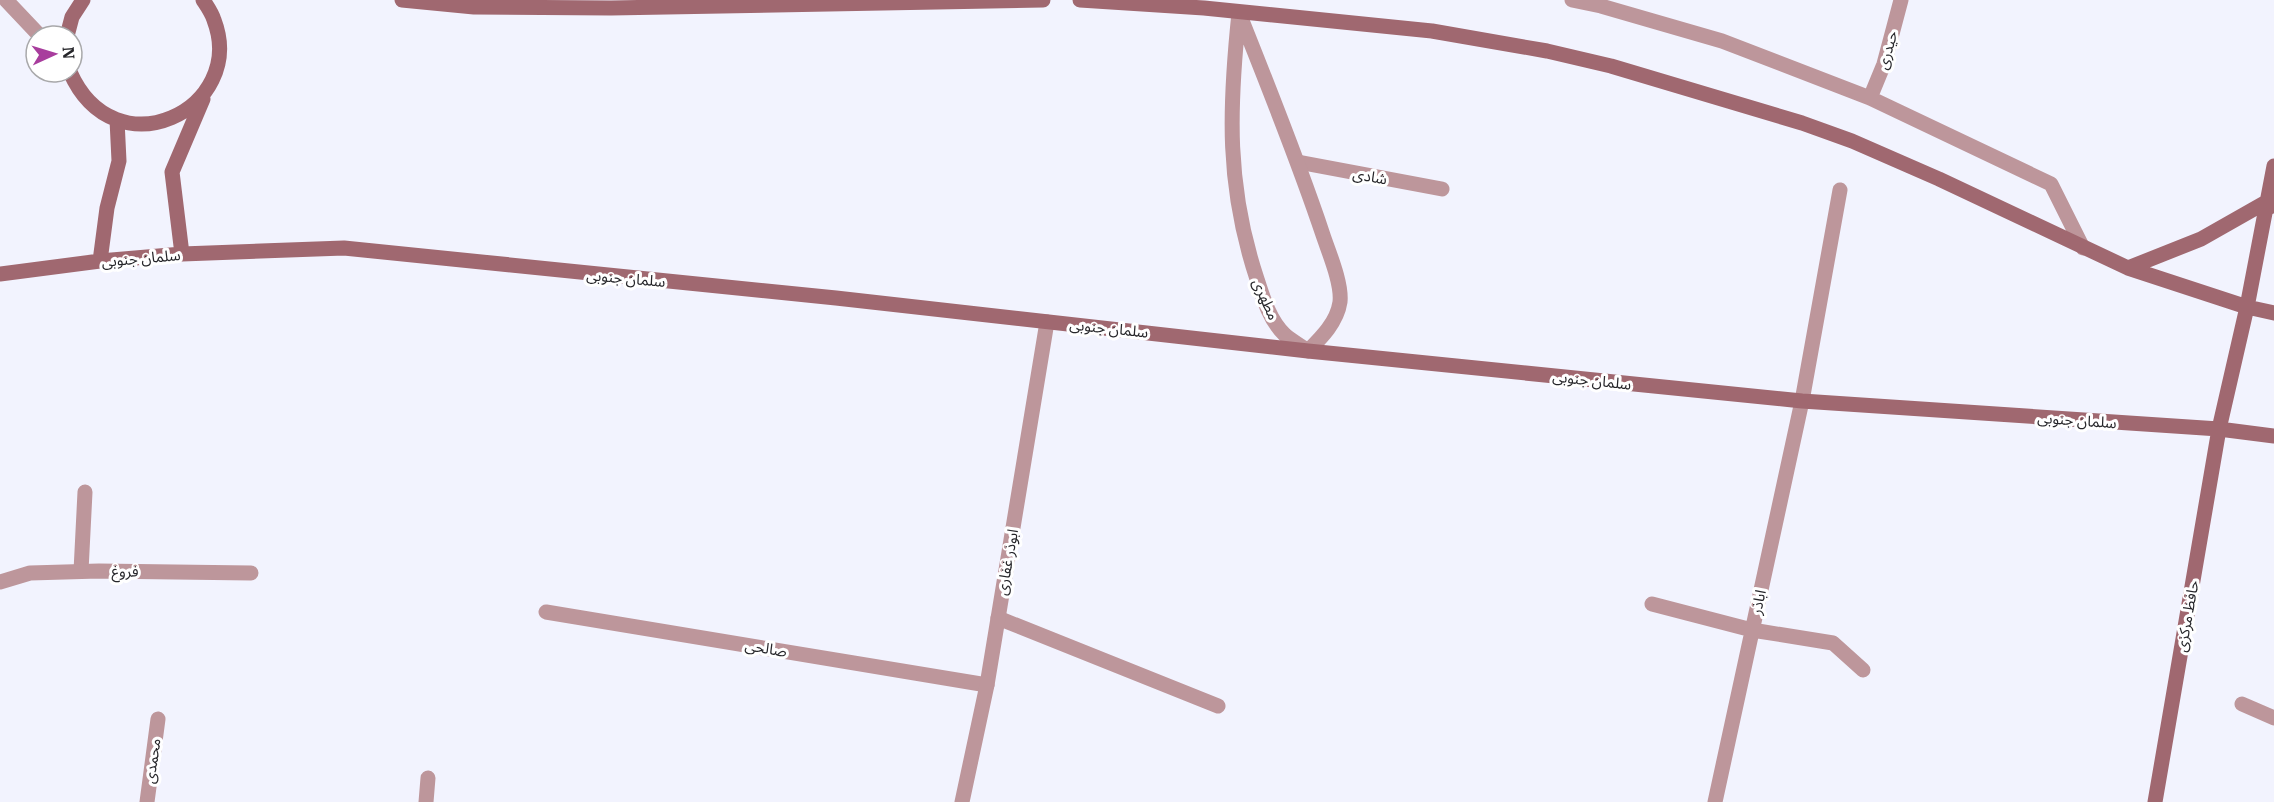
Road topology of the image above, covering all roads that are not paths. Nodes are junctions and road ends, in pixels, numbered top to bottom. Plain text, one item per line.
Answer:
1 (6, 0) edge
2 (83, 0) edge
3 (203, 0) edge
4 (402, 0) edge
5 (1043, 0) edge
6 (1080, 0) edge
7 (1572, 0) edge
8 (1901, 0) edge
9 (706, 2) edge
10 (474, 3) edge
11 (1601, 3) edge
12 (1237, 6) edge
13 (29, 24) edge
14 (70, 24) edge
15 (75, 84) edge
16 (205, 92) junction
17 (1870, 98) junction
18 (117, 120) junction
19 (1298, 162) junction
20 (2274, 166) edge
21 (1442, 189) dead end
22 (1840, 190) dead end
23 (2271, 208) edge
24 (2083, 248) junction
25 (182, 254) junction
26 (100, 261) junction
27 (2128, 268) junction
28 (0, 274) edge
29 (2247, 307) junction
30 (2274, 313) edge
31 (1047, 321) junction
32 (1308, 351) junction
33 (1802, 401) junction
34 (2219, 429) junction
35 (2274, 436) edge
36 (85, 492) dead end
37 (81, 571) junction
38 (251, 573) dead end
39 (0, 582) edge
40 (1652, 604) dead end
41 (546, 612) dead end
42 (998, 618) junction
43 (1752, 630) junction
44 (1863, 670) dead end
45 (987, 685) junction
46 (2242, 704) dead end
47 (1218, 706) dead end
48 (2274, 718) edge
49 (158, 720) dead end
50 (428, 778) dead end
51 (147, 802) edge
52 (426, 802) edge
53 (962, 802) edge
54 (1715, 802) edge
55 (2155, 802) edge

1 - 13 street
2 - 14 main road
3 - 16 main road
4 - 10 main road
5 - 9 main road
6 - 12 main road
7 - 11 street
8 - 17 street, حیدری
9 - 10 main road
11 - 17 street
12 - 19 street
12 - 24 main road
12 - 32 street, مطهری
15 - 18 main road
16 - 18 main road
16 - 25 main road
17 - 24 street
18 - 26 main road
19 - 21 street, شادی
19 - 32 street
20 - 23 main road, حافظ مرکزی
22 - 33 street, اباذر
23 - 27 main road
23 - 29 main road, حافظ مرکزی
24 - 27 main road
25 - 26 main road, سلمان جنوبی
25 - 31 main road, سلمان جنوبی
26 - 28 main road, سلمان جنوبی
27 - 29 main road
29 - 30 main road
29 - 34 main road, حافظ مرکزی
31 - 32 main road, سلمان جنوبی
31 - 42 street, ابوذر غفاری
32 - 33 main road, سلمان جنوبی
33 - 34 main road, سلمان جنوبی
33 - 43 street, اباذر
34 - 35 main road, سلمان جنوبی
34 - 55 main road, حافظ مرکزی
36 - 37 street
37 - 38 street, فروغ
37 - 39 street, فروغ
40 - 43 street
41 - 45 street, صالحی
42 - 45 street, ابوذر غفاری
42 - 47 street
43 - 44 street
43 - 54 street, اباذر
45 - 53 street, ابوذر غفاری
46 - 48 street
49 - 51 street, محمدی
50 - 52 street

